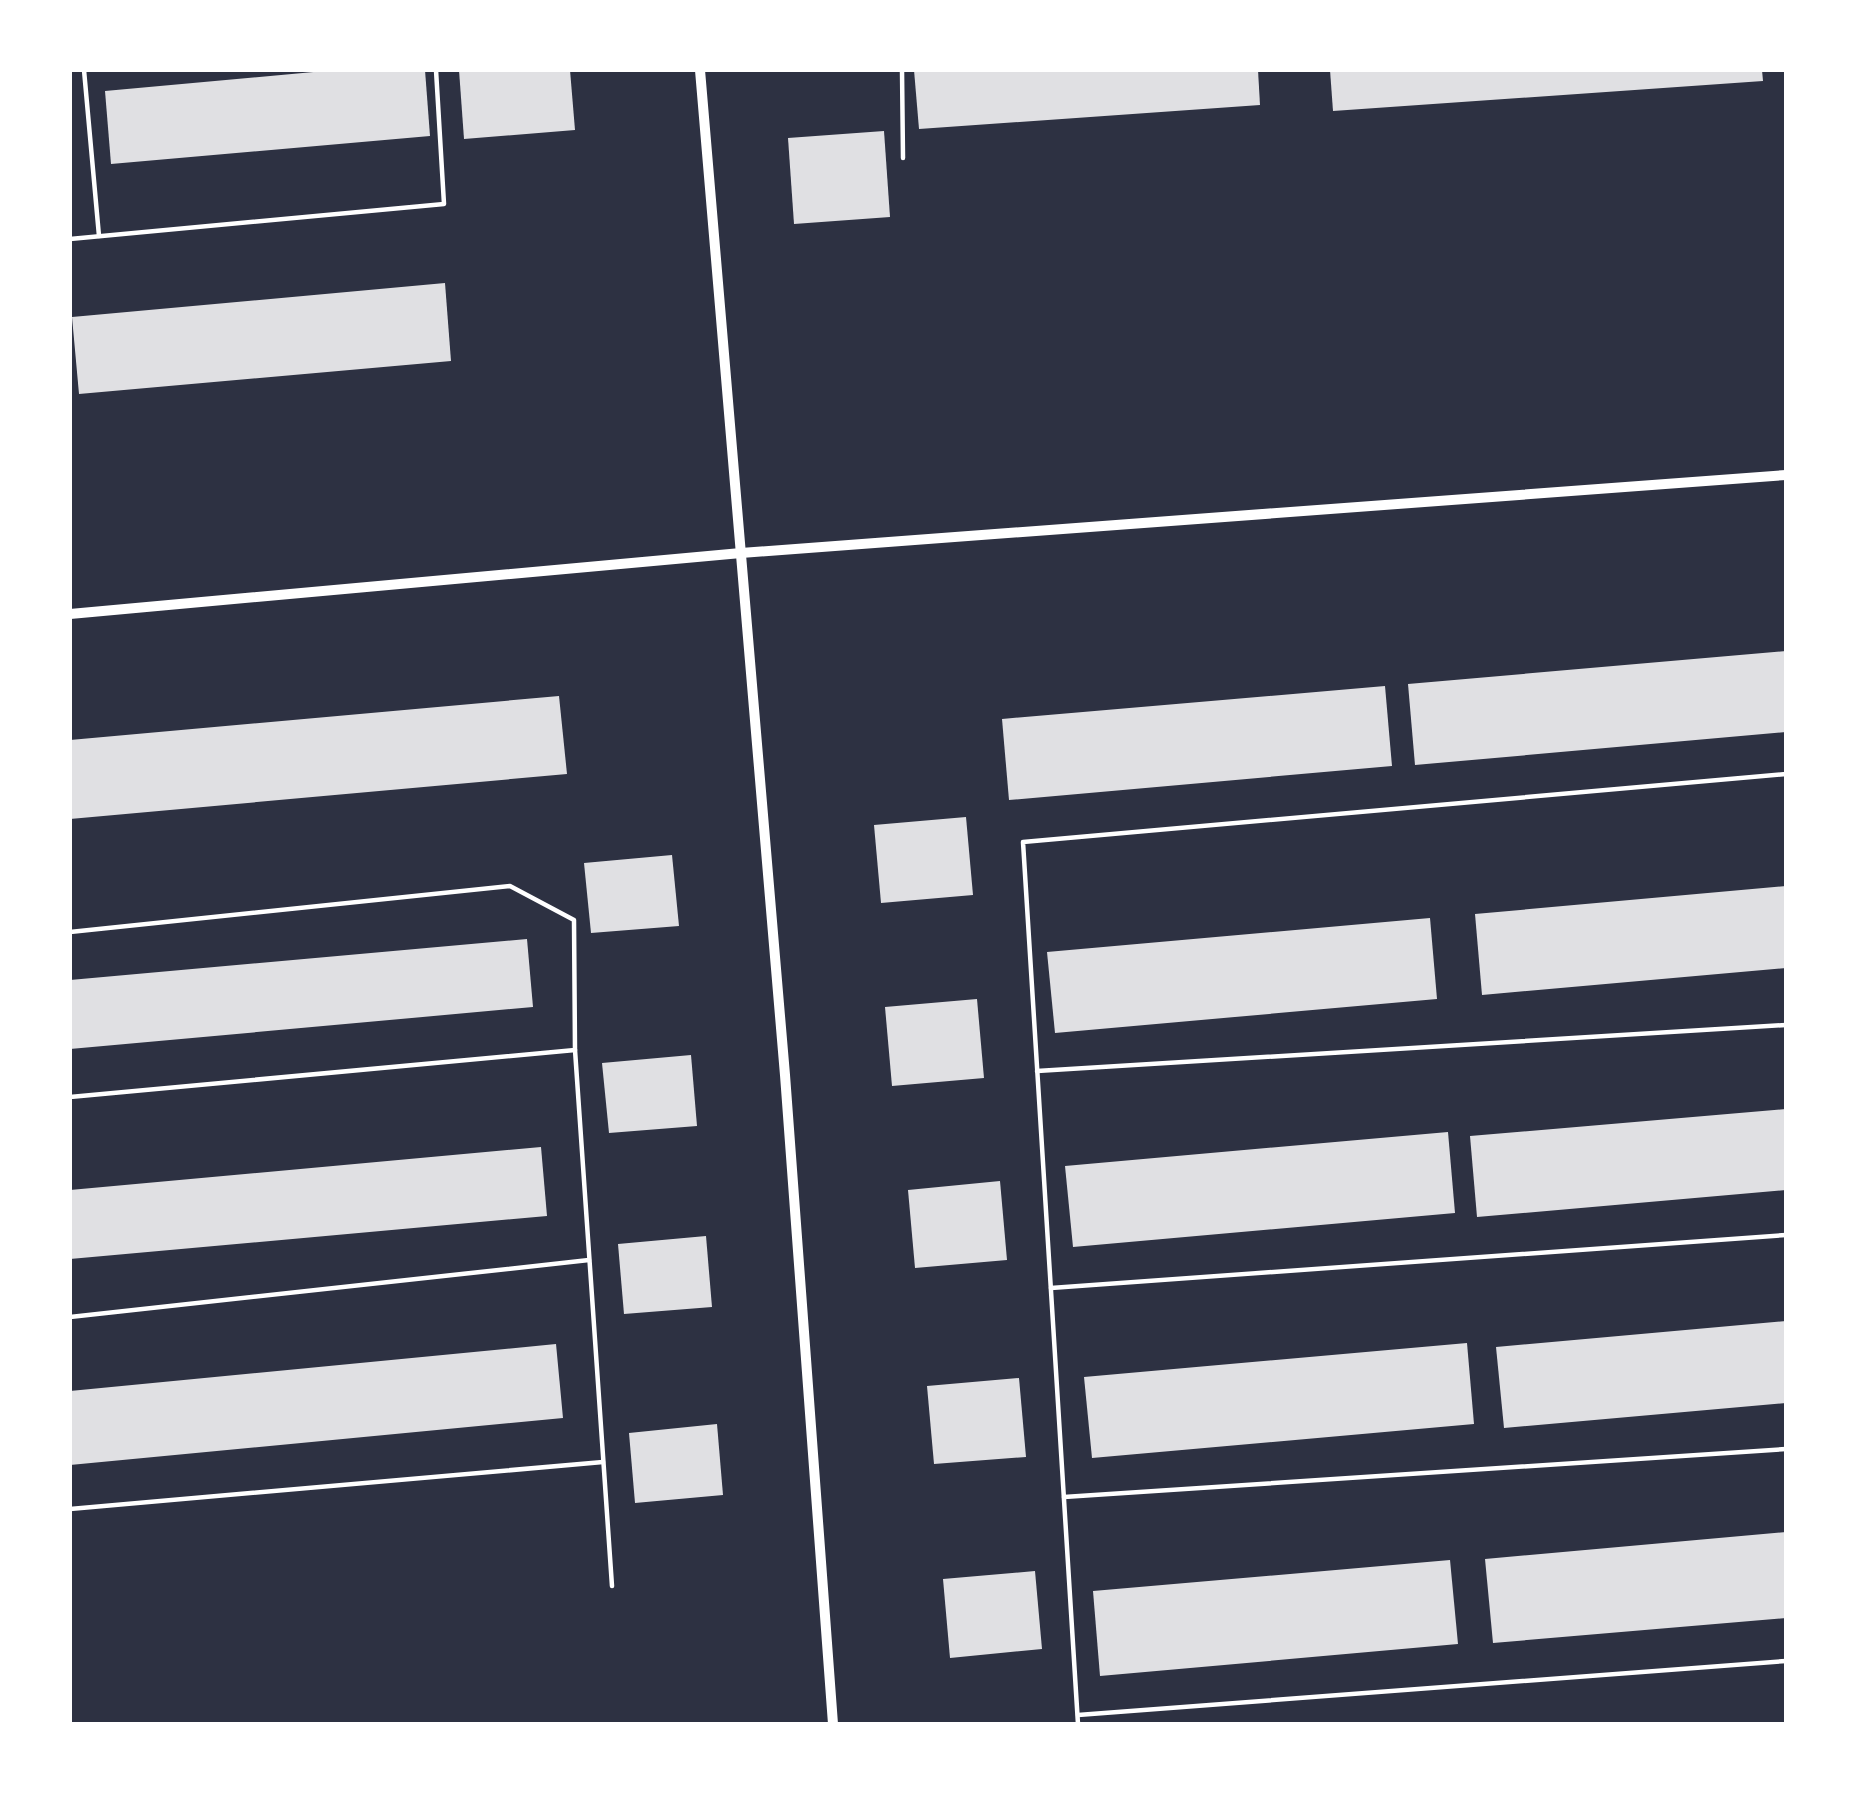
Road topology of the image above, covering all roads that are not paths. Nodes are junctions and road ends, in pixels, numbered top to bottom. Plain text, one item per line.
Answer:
1 (84, 70) edge
2 (436, 70) edge
3 (700, 70) edge
4 (902, 70) edge
5 (903, 158) dead end
6 (99, 236) junction
7 (70, 239) edge
8 (1785, 475) edge
9 (741, 553) junction
10 (70, 614) edge
11 (1785, 774) edge
12 (70, 932) edge
13 (1785, 1025) edge
14 (574, 1050) junction
15 (1037, 1071) junction
16 (70, 1097) edge
17 (1785, 1235) edge
18 (589, 1260) junction
19 (1051, 1288) junction
20 (70, 1317) edge
21 (1785, 1449) edge
22 (603, 1462) junction
23 (1064, 1497) junction
24 (70, 1509) edge
25 (612, 1586) dead end
26 (1785, 1661) edge
27 (1078, 1715) junction
28 (833, 1724) edge
29 (1078, 1724) edge

1 - 6 lane
2 - 6 lane
3 - 9 street
4 - 5 lane
6 - 7 lane
8 - 9 street
9 - 10 street
9 - 28 street
11 - 15 lane
12 - 14 lane
13 - 15 lane
14 - 16 lane
14 - 18 lane
15 - 19 lane
17 - 19 lane
18 - 20 lane
18 - 22 lane
19 - 23 lane
21 - 23 lane
22 - 24 lane
22 - 25 lane
23 - 27 lane
26 - 27 lane
27 - 29 lane

